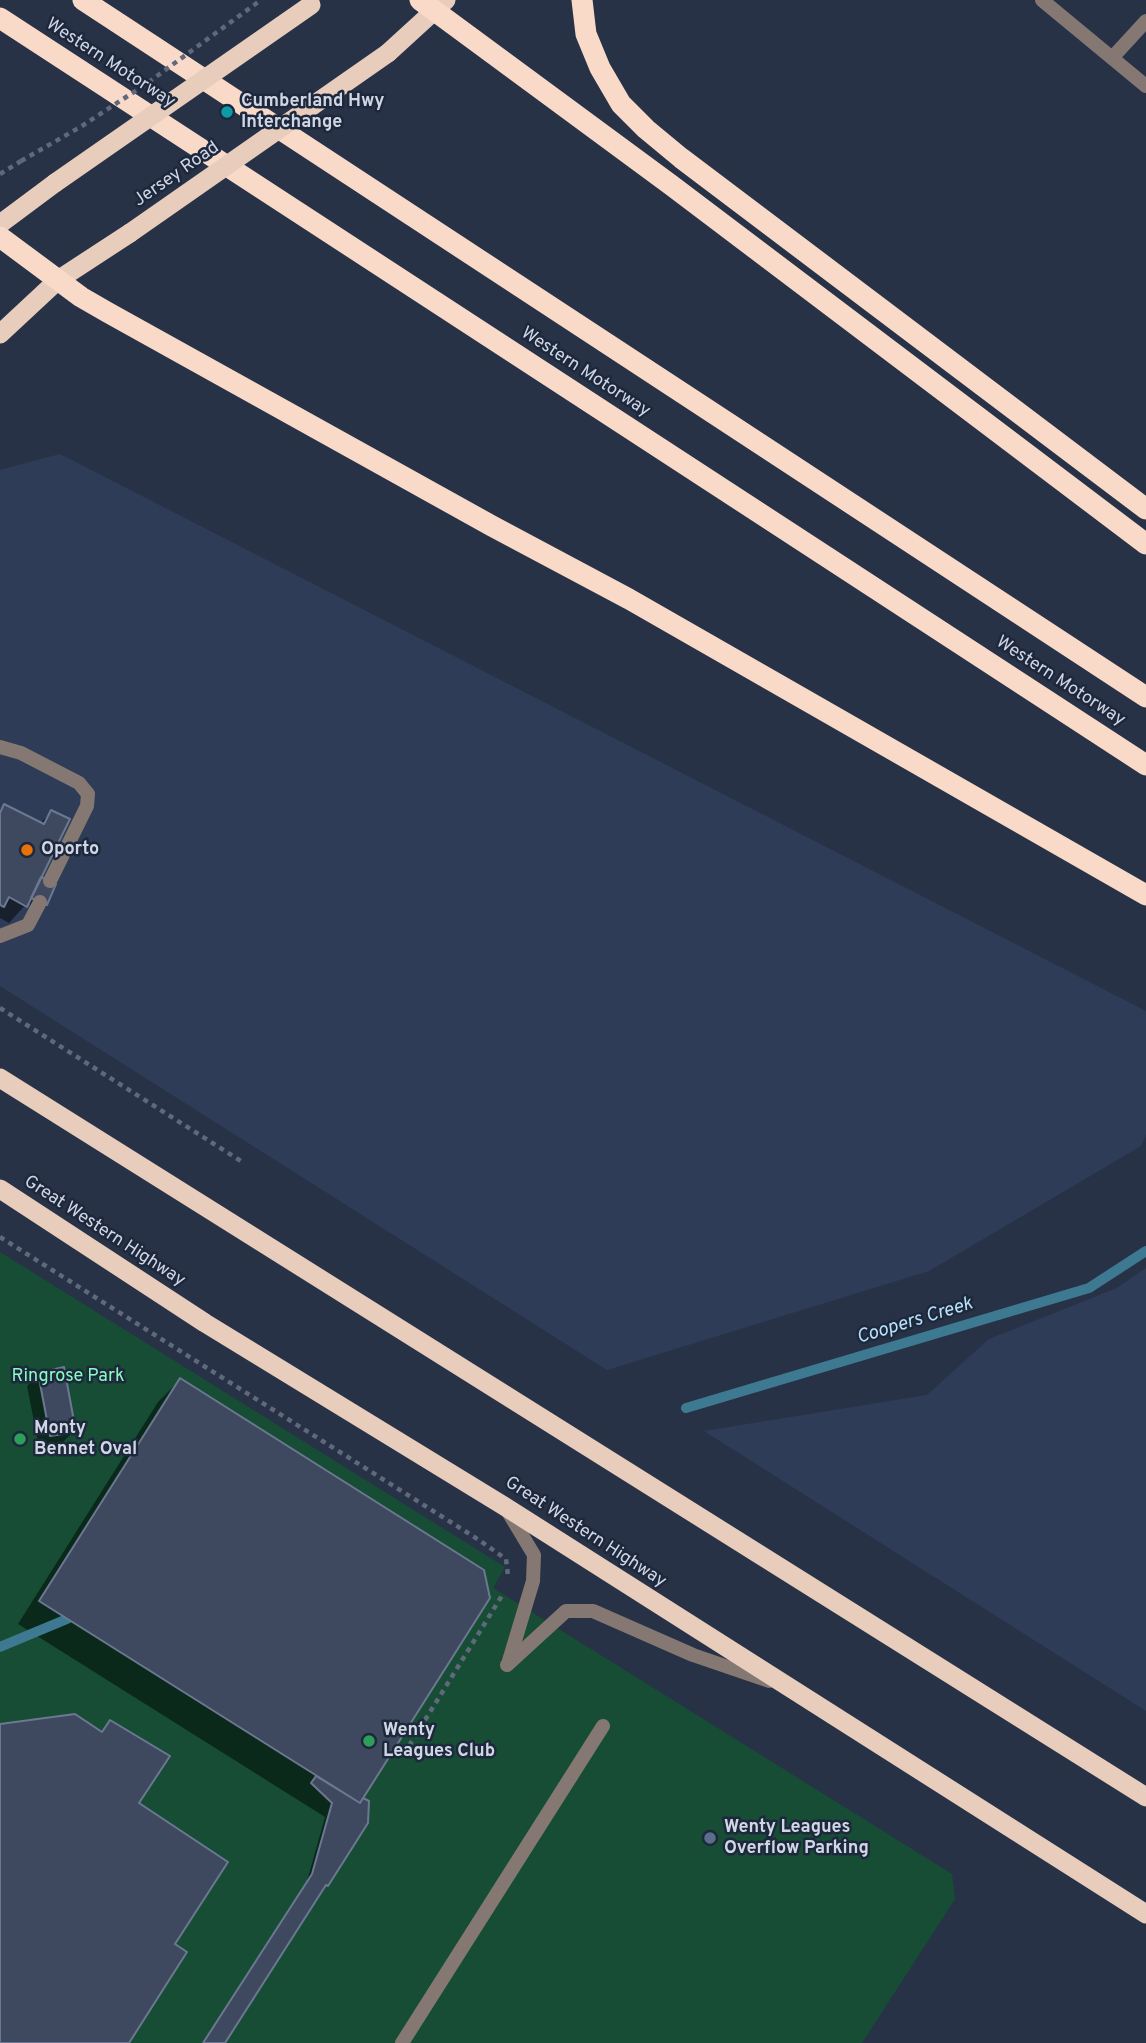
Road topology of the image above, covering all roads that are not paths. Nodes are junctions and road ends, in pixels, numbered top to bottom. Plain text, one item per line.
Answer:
1 (83, 0) edge
2 (582, 0) edge
3 (1042, 0) edge
4 (314, 2) edge
5 (434, 3) edge
6 (0, 18) edge
7 (1146, 22) edge
8 (1112, 58) junction
9 (1146, 86) edge
10 (0, 224) edge
11 (0, 236) edge
12 (58, 280) junction
13 (0, 334) edge
14 (1146, 509) edge
15 (1146, 544) edge
16 (1146, 696) edge
17 (0, 747) edge
18 (1146, 765) edge
19 (50, 881) dead end
20 (1146, 895) edge
21 (40, 902) dead end
22 (0, 936) edge
23 (0, 1078) edge
24 (0, 1189) edge
25 (504, 1506) junction
26 (788, 1688) junction
27 (603, 1726) dead end
28 (1146, 1797) edge
29 (1146, 1914) edge
30 (402, 2043) edge

1 - 16 highway, Western Motorway
2 - 14 highway
3 - 8 street
4 - 10 highway, bridge
5 - 12 highway, Jersey Road, bridge
5 - 15 highway
6 - 18 highway, Western Motorway
7 - 8 street
8 - 9 street
11 - 12 highway
12 - 13 highway, Jersey Road
12 - 20 highway
17 - 19 street
21 - 22 street
23 - 28 highway
24 - 25 highway, Great Western Highway
25 - 26 highway, Great Western Highway
25 - 26 street
26 - 29 highway, Great Western Highway
27 - 30 street

